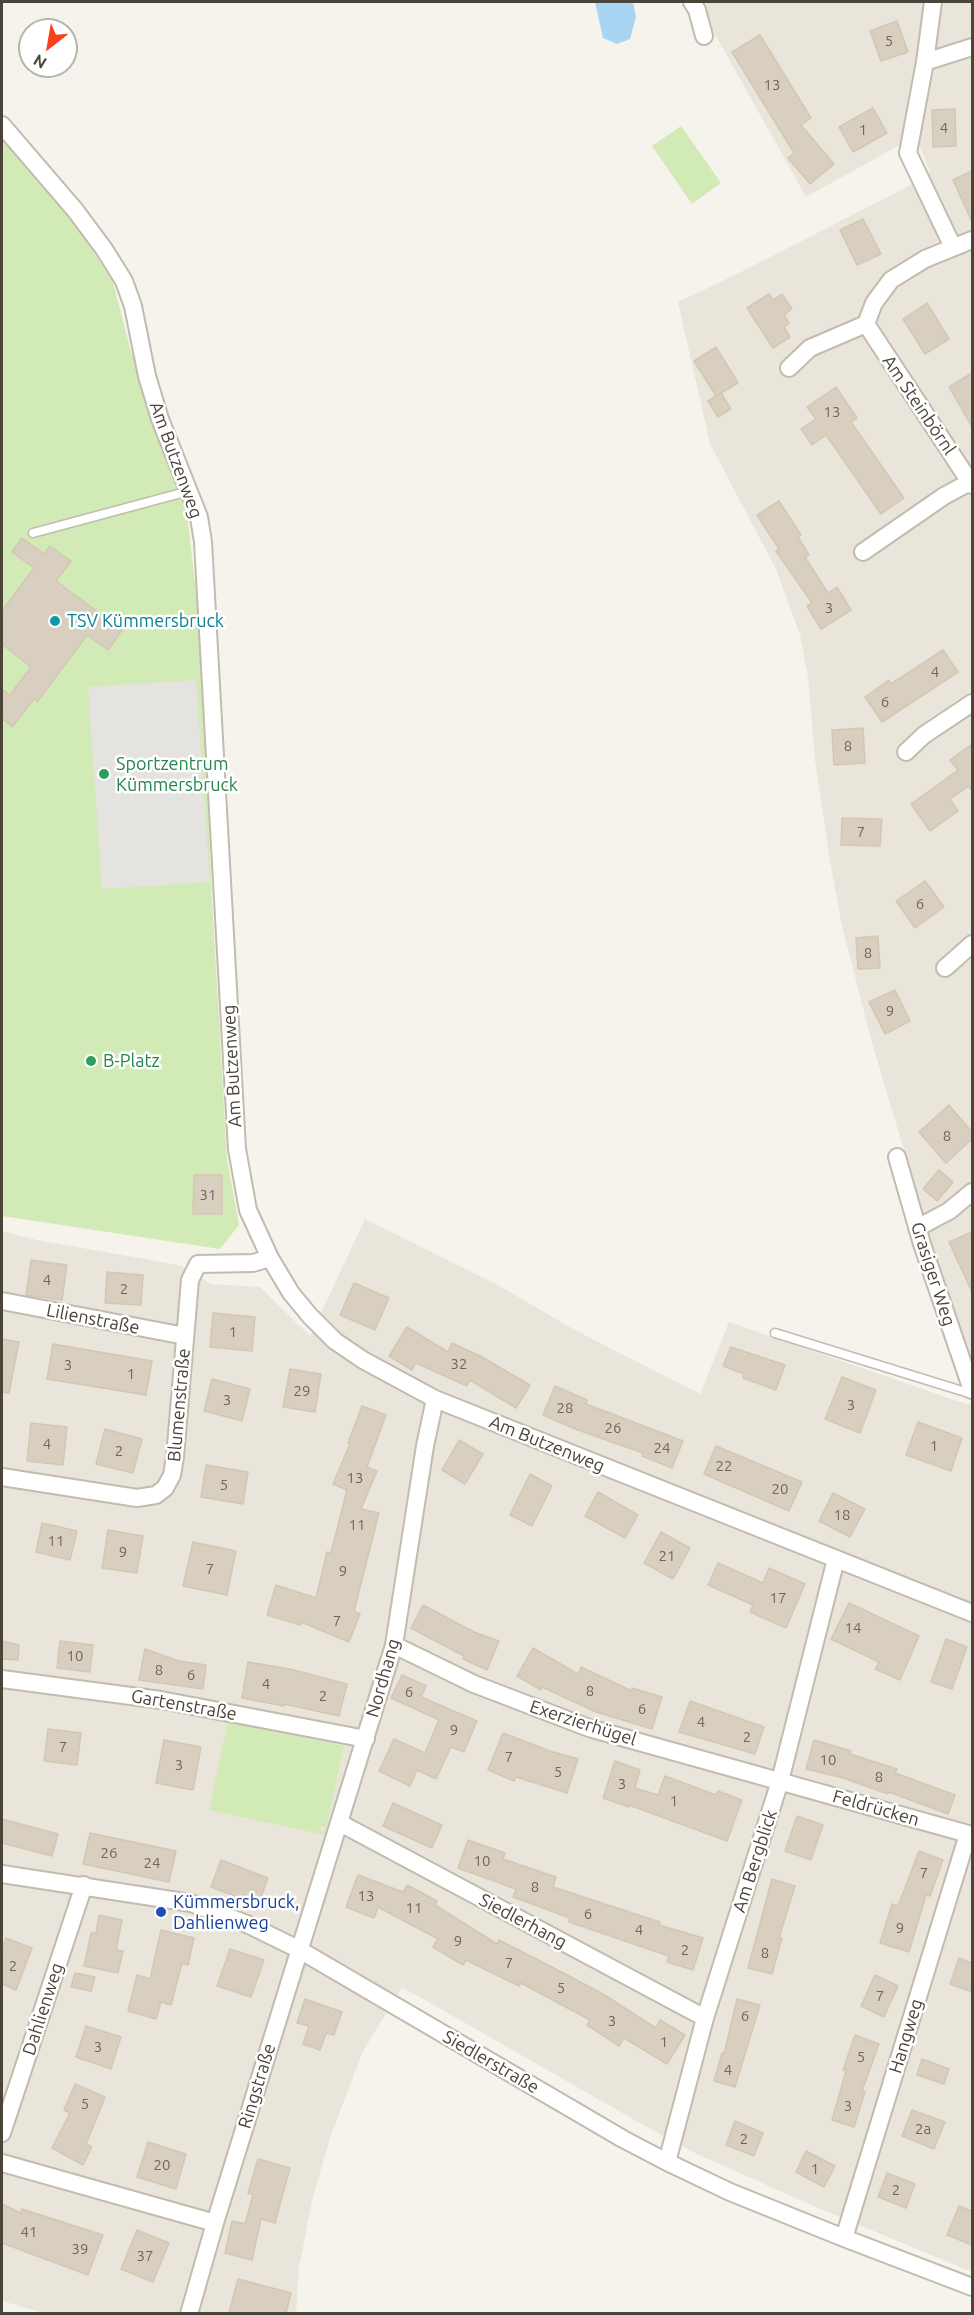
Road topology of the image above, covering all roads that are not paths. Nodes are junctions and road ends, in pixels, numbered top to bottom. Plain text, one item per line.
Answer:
1 (692, 2) edge
2 (933, 2) edge
3 (704, 36) dead end
4 (972, 47) edge
5 (925, 62) junction
6 (2, 125) edge
7 (972, 240) edge
8 (953, 247) junction
9 (866, 324) junction
10 (789, 368) dead end
11 (971, 483) edge
12 (189, 491) junction
13 (33, 533) dead end
14 (863, 552) dead end
15 (972, 703) edge
16 (906, 752) dead end
17 (972, 944) edge
18 (945, 968) dead end
19 (897, 1157) dead end
20 (972, 1192) edge
21 (917, 1228) junction
22 (270, 1258) junction
23 (2, 1301) edge
24 (775, 1333) dead end
25 (185, 1336) junction
26 (972, 1392) edge
27 (435, 1399) junction
28 (2, 1477) edge
29 (836, 1559) junction
30 (972, 1613) edge
31 (394, 1645) junction
32 (2, 1679) edge
33 (366, 1739) junction
34 (780, 1780) junction
35 (340, 1823) junction
36 (970, 1834) edge
37 (2, 1874) edge
38 (84, 1885) junction
39 (298, 1949) junction
40 (705, 2018) junction
41 (2, 2133) edge
42 (668, 2162) junction
43 (2, 2163) edge
44 (215, 2223) junction
45 (844, 2238) junction
46 (972, 2287) edge
47 (189, 2313) edge

1 - 3 street
2 - 5 street
4 - 5 street
5 - 8 street
6 - 12 street, Am Butzenweg
7 - 8 street
8 - 9 street
9 - 10 street
9 - 11 street, Am Steinbörnl
11 - 14 street
12 - 13 lane
12 - 22 street, Am Butzenweg
15 - 16 street
17 - 18 street
19 - 21 street, Grasiger Weg
20 - 21 street
21 - 26 street, Grasiger Weg
22 - 25 street, Blumenstraße
22 - 27 street, Am Butzenweg
23 - 25 street, Lilienstraße
24 - 26 lane
25 - 28 street, Blumenstraße
27 - 29 street, Am Butzenweg
27 - 31 street, Nordhang
29 - 30 street, Am Butzenweg
29 - 34 street, Am Bergblick
31 - 33 street, Nordhang
31 - 34 street, Exerzierhügel
32 - 33 street, Gartenstraße
33 - 35 street, Nordhang
34 - 36 street, Feldrücken
34 - 40 street, Am Bergblick
35 - 39 street, Nordhang
35 - 40 street, Siedlerhang
36 - 45 street, Hangweg
37 - 38 street, Siedlerstraße
38 - 39 street, Siedlerstraße
38 - 41 street, Dahlienweg
39 - 42 street, Siedlerstraße
39 - 44 street, Ringstraße
40 - 42 street, Am Bergblick
42 - 45 street, Siedlerstraße
43 - 44 street
44 - 47 street, Ringstraße
45 - 46 street, Siedlerstraße

